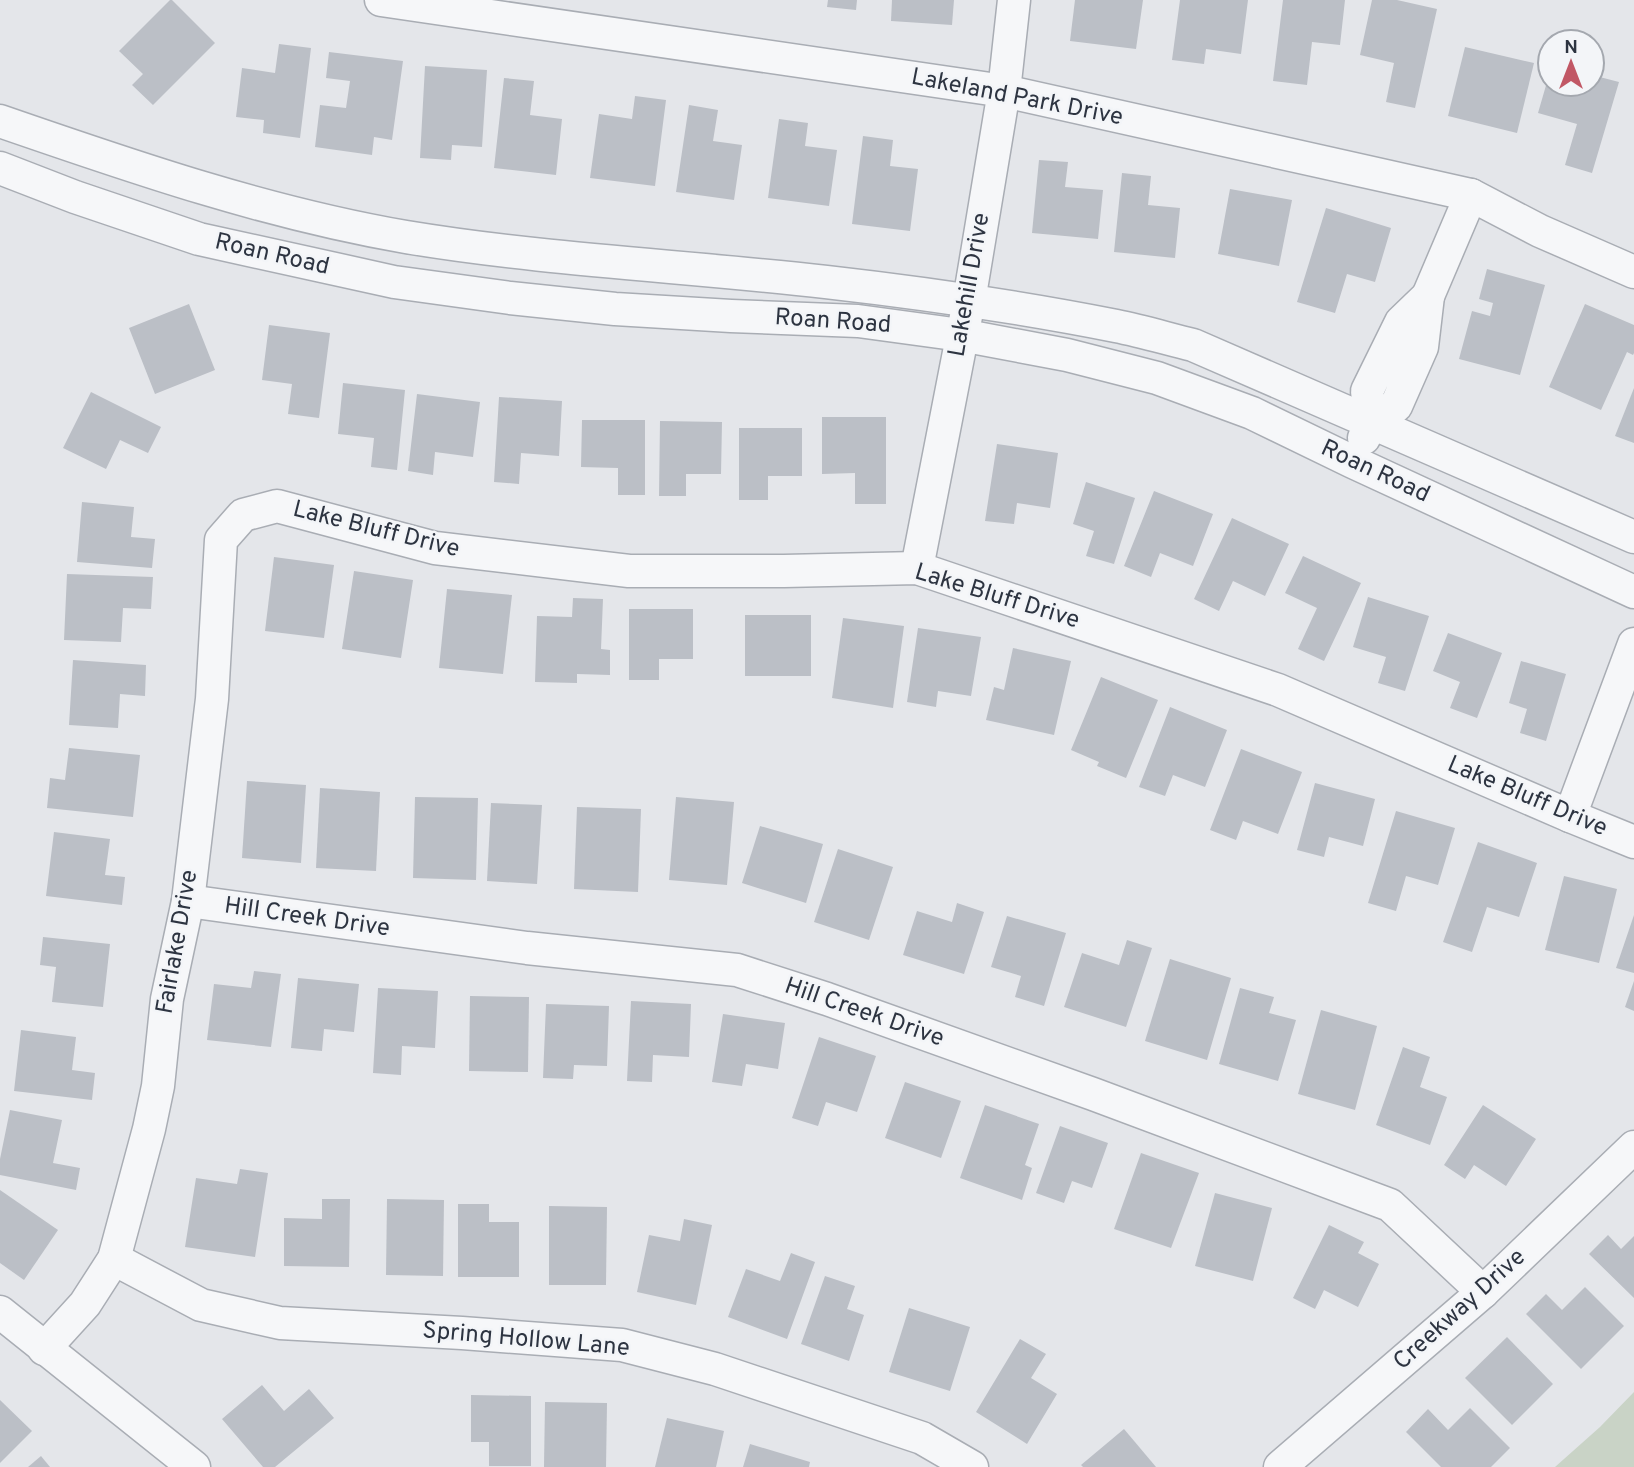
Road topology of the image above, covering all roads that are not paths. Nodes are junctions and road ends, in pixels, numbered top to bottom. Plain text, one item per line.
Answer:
1 (380, 0) edge
2 (1014, 0) edge
3 (1004, 91) junction
4 (0, 121) edge
5 (0, 168) edge
6 (1471, 195) junction
7 (1634, 272) edge
8 (969, 301) junction
9 (961, 335) junction
10 (1371, 424) junction
11 (1353, 462) junction
12 (243, 515) joint
13 (1634, 537) edge
14 (917, 568) junction
15 (1634, 592) edge
16 (1634, 644) edge
17 (1570, 816) junction
18 (1634, 842) edge
19 (188, 901) junction
20 (1634, 1147) edge
21 (114, 1259) junction
22 (1483, 1292) junction
23 (0, 1312) edge
24 (44, 1349) junction
25 (194, 1467) edge
26 (972, 1467) edge
27 (1280, 1467) edge

1 - 3 street, Lakeland Park Drive
2 - 3 street, Lakehill Drive
3 - 6 street, Lakeland Park Drive
3 - 8 street, Lakehill Drive
4 - 8 street, Roan Road
5 - 9 street, Roan Road
6 - 7 street, Lakeland Park Drive
6 - 10 street
8 - 9 street, Lakehill Drive
8 - 10 street, Roan Road
9 - 11 street, Roan Road
9 - 14 street, Lakehill Drive
10 - 11 street
10 - 13 street, Roan Road
11 - 15 street, Roan Road
12 - 14 street, Lake Bluff Drive
12 - 19 street, Fairlake Drive
14 - 17 street, Lake Bluff Drive
16 - 17 street
17 - 18 street, Lake Bluff Drive
19 - 21 street, Fairlake Drive
19 - 22 street, Hill Creek Drive
20 - 22 street, Creekway Drive
21 - 24 street, Fairlake Drive
21 - 26 street, Spring Hollow Lane
22 - 27 street, Creekway Drive
23 - 24 street
24 - 25 street

